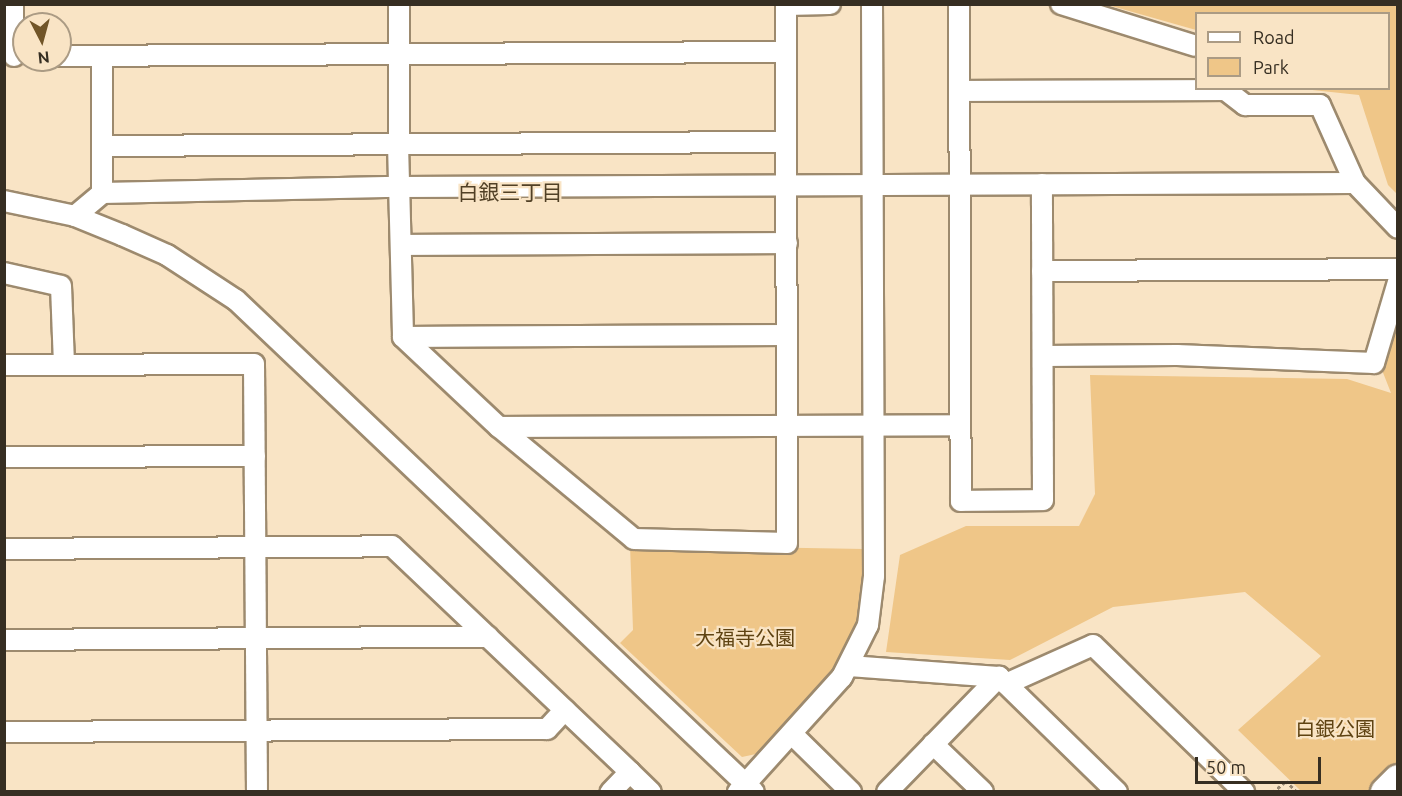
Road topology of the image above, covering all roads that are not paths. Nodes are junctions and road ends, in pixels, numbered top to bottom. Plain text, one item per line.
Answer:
1 (399, 4) edge
2 (830, 4) edge
3 (872, 4) edge
4 (958, 4) edge
5 (1061, 4) edge
6 (786, 5) edge
7 (1195, 45) edge
8 (786, 52) junction
9 (399, 54) junction
10 (72, 56) edge
11 (102, 56) junction
12 (1195, 89) edge
13 (1224, 90) edge
14 (959, 91) junction
15 (786, 142) junction
16 (398, 144) junction
17 (102, 146) junction
18 (1355, 183) junction
19 (1042, 184) junction
20 (959, 185) junction
21 (786, 186) junction
22 (398, 187) junction
23 (873, 187) junction
24 (102, 193) junction
25 (4, 201) edge
26 (75, 216) junction
27 (1398, 228) edge
28 (787, 243) junction
29 (402, 245) junction
30 (1398, 269) edge
31 (1042, 271) junction
32 (4, 273) edge
33 (1398, 282) edge
34 (787, 335) junction
35 (403, 337) junction
36 (1043, 356) junction
37 (4, 365) edge
38 (64, 365) junction
39 (874, 425) junction
40 (960, 425) junction
41 (788, 426) junction
42 (499, 427) junction
43 (255, 456) junction
44 (4, 457) edge
45 (255, 547) junction
46 (4, 549) edge
47 (488, 637) junction
48 (256, 639) junction
49 (4, 640) edge
50 (849, 666) junction
51 (1002, 680) junction
52 (565, 710) junction
53 (256, 730) junction
54 (4, 732) edge
55 (792, 734) junction
56 (933, 744) junction
57 (630, 772) junction
58 (1398, 779) edge
59 (746, 789) edge
60 (257, 792) edge
61 (611, 792) edge
62 (651, 792) edge
63 (851, 792) edge
64 (887, 792) edge
65 (983, 792) edge
66 (1117, 792) edge
67 (1244, 792) edge
68 (1385, 792) edge

1 - 9 street
2 - 6 street
3 - 23 street
4 - 14 street
5 - 7 street
6 - 8 street
8 - 9 street
8 - 15 street
9 - 11 street
9 - 16 street
10 - 11 street
11 - 17 street
12 - 14 street
13 - 18 street
14 - 20 street
15 - 16 street
15 - 21 street
16 - 17 street
16 - 22 street
17 - 24 street
18 - 19 street
18 - 27 street
19 - 20 street
19 - 31 street
20 - 23 street
20 - 40 street
21 - 22 street
21 - 23 street
21 - 28 street
22 - 24 street
22 - 29 street
23 - 39 street
24 - 26 street
25 - 26 street
26 - 59 street
28 - 29 street
28 - 34 street
29 - 35 street
30 - 31 street
31 - 36 street
32 - 38 street
33 - 36 street
34 - 35 street
34 - 41 street
35 - 42 street
36 - 40 street
37 - 38 street
38 - 43 street
39 - 40 street
39 - 41 street
39 - 50 street
41 - 42 street
41 - 42 street
43 - 44 street
43 - 45 street
45 - 46 street
45 - 47 street
45 - 48 street
47 - 48 street
47 - 52 street
48 - 49 street
48 - 53 street
50 - 51 street
50 - 55 street
51 - 56 street
51 - 66 street
51 - 67 street
52 - 53 street
52 - 57 street
53 - 54 street
53 - 60 street
55 - 59 street
55 - 63 street
56 - 64 street
56 - 65 street
57 - 61 street
57 - 62 street
58 - 68 highway

